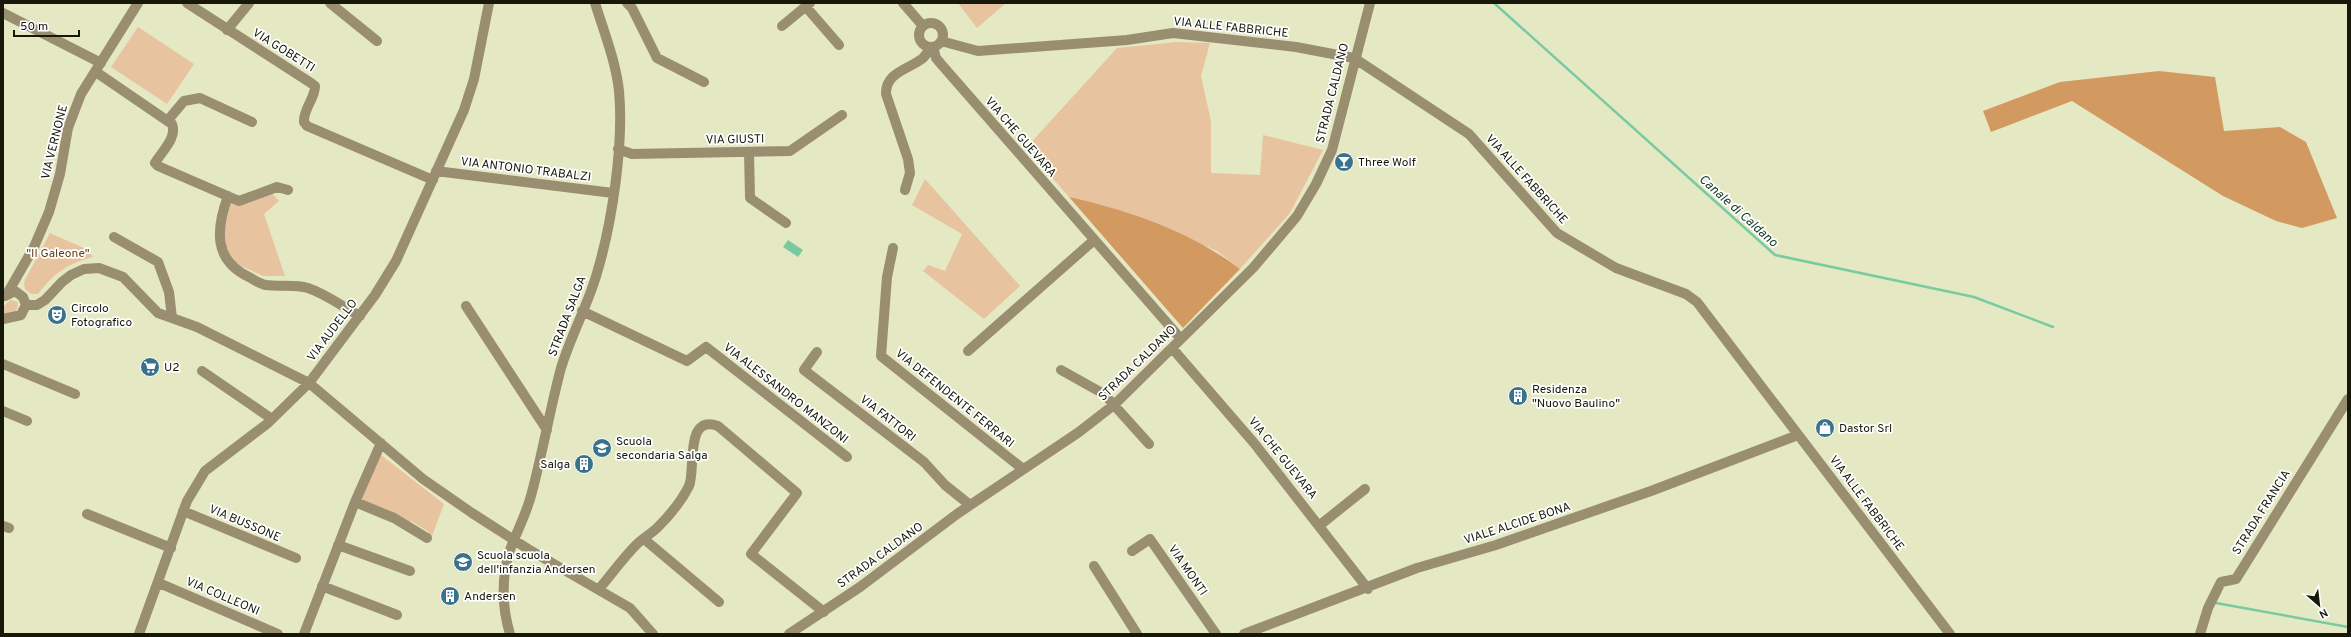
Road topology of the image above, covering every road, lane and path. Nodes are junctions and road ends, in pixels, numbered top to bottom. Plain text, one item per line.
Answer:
1 (138, 3) edge
2 (187, 3) edge
3 (249, 3) edge
4 (330, 3) edge
5 (489, 3) edge
6 (595, 3) edge
7 (627, 3) edge
8 (903, 3) edge
9 (1370, 3) edge
10 (808, 5) edge
11 (3, 13) edge
12 (782, 26) dead end
13 (923, 26) junction
14 (227, 30) junction
15 (377, 41) dead end
16 (839, 45) dead end
17 (935, 45) junction
18 (1354, 58) junction
19 (101, 63) junction
20 (96, 72) junction
21 (704, 82) dead end
22 (842, 115) dead end
23 (168, 120) junction
24 (252, 122) dead end
25 (618, 149) junction
26 (749, 152) junction
27 (435, 176) junction
28 (288, 190) dead end
29 (905, 190) dead end
30 (613, 193) junction
31 (228, 196) junction
32 (786, 223) dead end
33 (114, 237) dead end
34 (1093, 241) junction
35 (893, 248) dead end
36 (5, 296) edge
37 (26, 305) junction
38 (466, 306) dead end
39 (582, 311) junction
40 (360, 316) junction
41 (172, 318) junction
42 (3, 319) edge
43 (1181, 339) junction
44 (1172, 348) junction
45 (817, 352) dead end
46 (968, 352) dead end
47 (3, 364) edge
48 (1061, 370) dead end
49 (202, 371) dead end
50 (309, 383) junction
51 (75, 394) dead end
52 (2348, 400) edge
53 (1115, 404) junction
54 (3, 411) edge
55 (272, 419) junction
56 (27, 421) dead end
57 (547, 430) junction
58 (1798, 435) junction
59 (381, 443) junction
60 (1148, 444) dead end
61 (848, 458) dead end
62 (1023, 469) junction
63 (1365, 489) dead end
64 (354, 502) junction
65 (970, 505) junction
66 (183, 511) junction
67 (87, 514) dead end
68 (1320, 525) junction
69 (427, 538) dead end
70 (644, 539) junction
71 (514, 540) junction
72 (338, 545) junction
73 (171, 548) junction
74 (1132, 551) dead end
75 (296, 558) dead end
76 (1094, 566) dead end
77 (410, 571) dead end
78 (159, 583) junction
79 (322, 586) junction
80 (1368, 588) junction
81 (599, 589) junction
82 (719, 602) dead end
83 (824, 612) junction
84 (396, 615) dead end
85 (1265, 631) edge
86 (139, 634) edge
87 (278, 634) edge
88 (304, 634) edge
89 (510, 634) edge
90 (654, 634) edge
91 (789, 634) edge
92 (1137, 634) edge
93 (1216, 634) edge
94 (1244, 634) edge
95 (1950, 634) edge
96 (2200, 634) edge

1 - 19 street, VIA VERNONE
2 - 14 street, VIA GOBETTI
3 - 14 street
4 - 15 street
5 - 27 street, VIA AUDELLO
6 - 25 street, STRADA SALGA
7 - 21 street
8 - 13 street
9 - 18 street, STRADA CALDANO
10 - 12 street
10 - 16 street
11 - 19 street
13 - 17 street
13 - 17 street
14 - 27 street, VIA GOBETTI
17 - 18 street, VIA ALLE FABBRICHE
17 - 29 street
17 - 34 street, VIA CHE GUEVARA
18 - 43 street, STRADA CALDANO
18 - 58 street, VIA ALLE FABBRICHE
19 - 20 street, VIA VERNONE
20 - 23 street
20 - 36 street, VIA VERNONE
22 - 26 street, VIA GIUSTI
23 - 24 street
23 - 31 street
25 - 26 street, VIA GIUSTI
25 - 30 street, STRADA SALGA
26 - 32 street
27 - 30 street, VIA ANTONIO TRABALZI
27 - 40 street, VIA AUDELLO
28 - 31 street
30 - 39 street, STRADA SALGA
31 - 40 street
33 - 41 street
34 - 43 street, VIA CHE GUEVARA
34 - 46 street
35 - 62 street, VIA DEFENDENTE FERRARI
36 - 37 street
37 - 41 street
37 - 42 street
38 - 57 street
39 - 57 street, STRADA SALGA
39 - 61 street, VIA ALESSANDRO MANZONI
40 - 50 street, VIA AUDELLO
41 - 50 street
43 - 44 street, STRADA CALDANO
44 - 53 street, STRADA CALDANO
44 - 68 street, VIA CHE GUEVARA
45 - 65 street, VIA FATTORI
47 - 51 street
48 - 53 street
49 - 55 street
50 - 55 street, VIA AUDELLO
50 - 59 street
52 - 96 street, STRADA FRANCIA
53 - 60 street
53 - 62 street, STRADA CALDANO
54 - 56 street
55 - 66 street, VIA AUDELLO
57 - 71 street, STRADA SALGA
58 - 80 street, VIALE ALCIDE BONA
58 - 95 street, VIA ALLE FABBRICHE
59 - 64 street
59 - 71 street
62 - 65 street, STRADA CALDANO
63 - 68 street
64 - 69 street
64 - 72 street
65 - 83 street, STRADA CALDANO
66 - 73 street, VIA AUDELLO
66 - 75 street, VIA BUSSONE
67 - 73 street
68 - 80 street, VIA CHE GUEVARA
70 - 81 street
70 - 82 street
70 - 83 street
71 - 81 street
71 - 89 street, STRADA SALGA
72 - 77 street
72 - 79 street
73 - 78 street, VIA AUDELLO
74 - 93 street, VIA MONTI
76 - 92 street
78 - 86 street, VIA AUDELLO
78 - 87 street, VIA COLLEONI
79 - 84 street
79 - 88 street
80 - 85 street, VIALE ALCIDE BONA
81 - 90 street
83 - 91 street, STRADA CALDANO
85 - 94 street, VIALE ALCIDE BONA

